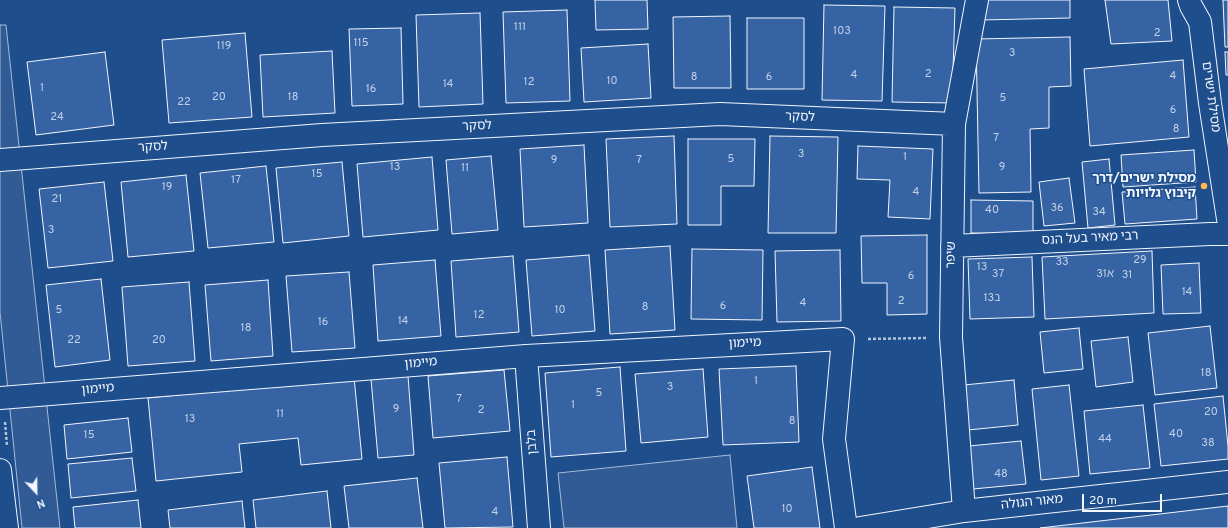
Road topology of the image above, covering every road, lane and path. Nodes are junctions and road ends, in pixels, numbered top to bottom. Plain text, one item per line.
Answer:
1 (977, 0) edge
2 (1189, 0) edge
3 (1205, 0) edge
4 (1200, 22) junction
5 (954, 124) junction
6 (0, 160) edge
7 (1228, 219) edge
8 (1228, 234) edge
9 (952, 246) junction
10 (951, 337) junction
11 (843, 339) junction
12 (526, 356) junction
13 (0, 398) edge
14 (1, 481) edge
15 (1228, 482) edge
16 (964, 511) junction
17 (7, 528) edge
18 (539, 528) edge
19 (846, 528) edge
20 (860, 528) edge

1 - 5 street, שיפר
2 - 4 street, מסילת ישרים
3 - 4 street, מסילת ישרים
4 - 7 street, מסילת ישרים
5 - 6 street, לסקר
5 - 9 street, שיפר
8 - 9 street, רבי מאיר בעל הנס
9 - 10 street, שיפר
10 - 11 path
10 - 16 street, שיפר
11 - 12 street, מיימון
11 - 19 street
12 - 13 street, מיימון
12 - 18 street, בלבן
14 - 17 street
15 - 16 street, מאור הגולה
16 - 20 street, מאור הגולה

